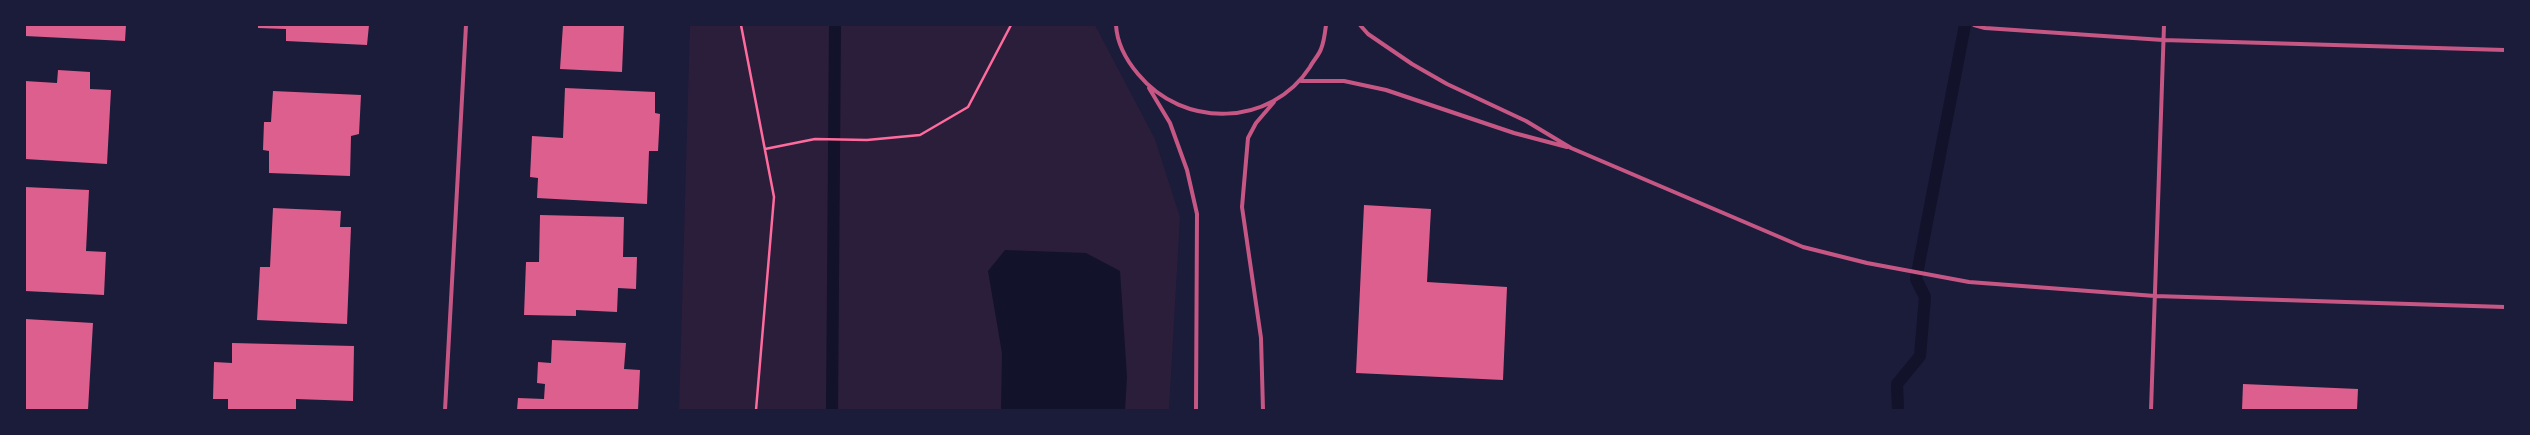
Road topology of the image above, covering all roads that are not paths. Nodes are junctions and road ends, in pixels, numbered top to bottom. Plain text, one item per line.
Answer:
1 (466, 25) edge
2 (1326, 25) edge
3 (1360, 25) edge
4 (1974, 25) edge
5 (2164, 25) edge
6 (1115, 27) edge
7 (2163, 40) junction
8 (2505, 50) edge
9 (1300, 81) junction
10 (1149, 88) junction
11 (1274, 102) junction
12 (1571, 148) junction
13 (2155, 296) junction
14 (2505, 307) edge
15 (445, 410) edge
16 (1196, 410) edge
17 (1263, 410) edge
18 (2151, 410) edge

1 - 15 street
2 - 9 street
3 - 12 street
4 - 7 street
5 - 7 street
6 - 10 street
7 - 8 street
7 - 13 street
9 - 11 street
9 - 12 street
10 - 11 street
10 - 16 street
11 - 17 street
12 - 13 street
13 - 14 street
13 - 18 street

